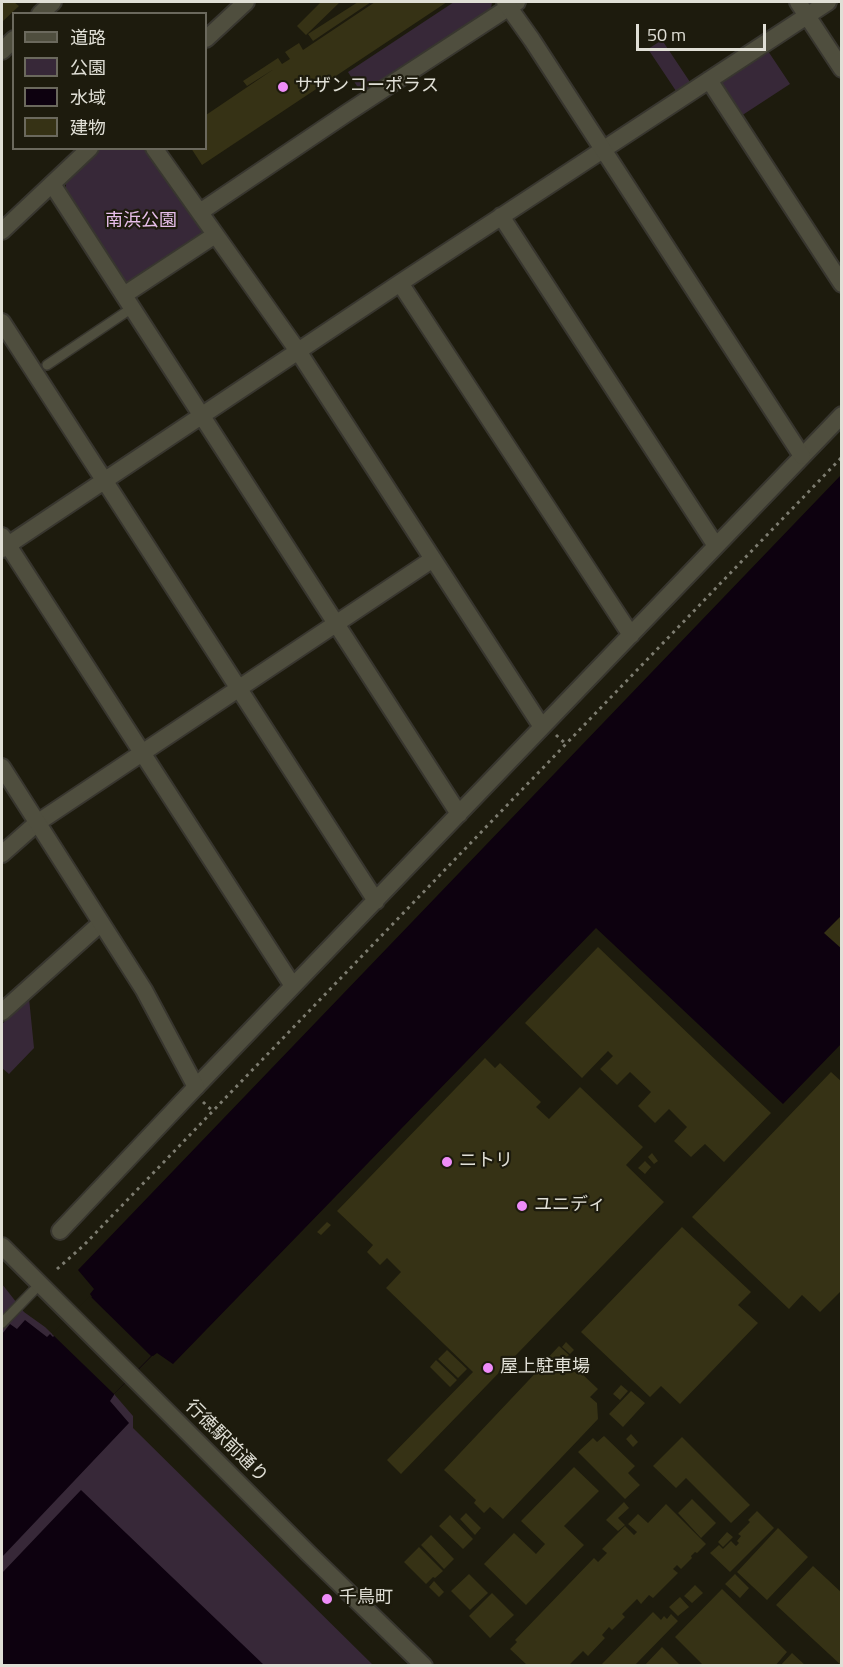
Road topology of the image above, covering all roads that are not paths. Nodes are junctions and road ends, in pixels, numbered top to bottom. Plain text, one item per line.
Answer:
1 (246, 2) edge
2 (828, 2) edge
3 (510, 3) edge
4 (802, 8) edge
5 (207, 38) edge
6 (842, 69) edge
7 (709, 80) junction
8 (603, 149) junction
9 (88, 150) edge
10 (155, 150) edge
11 (52, 184) junction
12 (200, 213) junction
13 (501, 216) junction
14 (2, 231) edge
15 (215, 235) junction
16 (400, 283) junction
17 (842, 284) edge
18 (128, 302) junction
19 (2, 322) edge
20 (298, 351) junction
21 (47, 365) dead end
22 (842, 415) edge
23 (202, 416) junction
24 (802, 456) junction
25 (104, 481) junction
26 (4, 544) edge
27 (716, 546) junction
28 (433, 559) junction
29 (336, 623) junction
30 (631, 635) junction
31 (239, 688) junction
32 (543, 727) junction
33 (142, 753) junction
34 (2, 767) edge
35 (459, 814) junction
36 (37, 823) junction
37 (2, 854) edge
38 (376, 901) junction
39 (101, 923) junction
40 (293, 986) junction
41 (2, 1012) edge
42 (196, 1087) junction
43 (60, 1231) dead end
44 (2, 1246) edge
45 (39, 1284) junction
46 (2, 1323) edge
47 (424, 1665) edge

1 - 5 street
2 - 4 street
3 - 8 street
3 - 12 street
4 - 6 street
4 - 7 street
7 - 8 street
7 - 17 street
8 - 13 street
8 - 24 street
9 - 11 street
10 - 12 street
11 - 14 street
11 - 18 street
12 - 15 street
13 - 16 street
13 - 27 street
15 - 18 street
15 - 20 street
16 - 20 street
16 - 30 street
18 - 21 lane
18 - 23 street
19 - 25 street
20 - 23 street
20 - 28 street
22 - 24 street
23 - 25 street
23 - 29 street
24 - 27 street
25 - 26 street
25 - 31 street
26 - 33 street
27 - 30 street
28 - 29 street
28 - 32 street
29 - 31 street
29 - 35 street
30 - 32 street
31 - 33 street
31 - 38 street
32 - 35 street
33 - 36 street
33 - 40 street
34 - 36 street
35 - 38 street
36 - 37 street
36 - 39 street
38 - 40 street
39 - 41 street
39 - 42 street
40 - 42 street
42 - 43 street
44 - 45 street, 行徳駅前通り
45 - 46 lane
45 - 47 street, 行徳駅前通り

